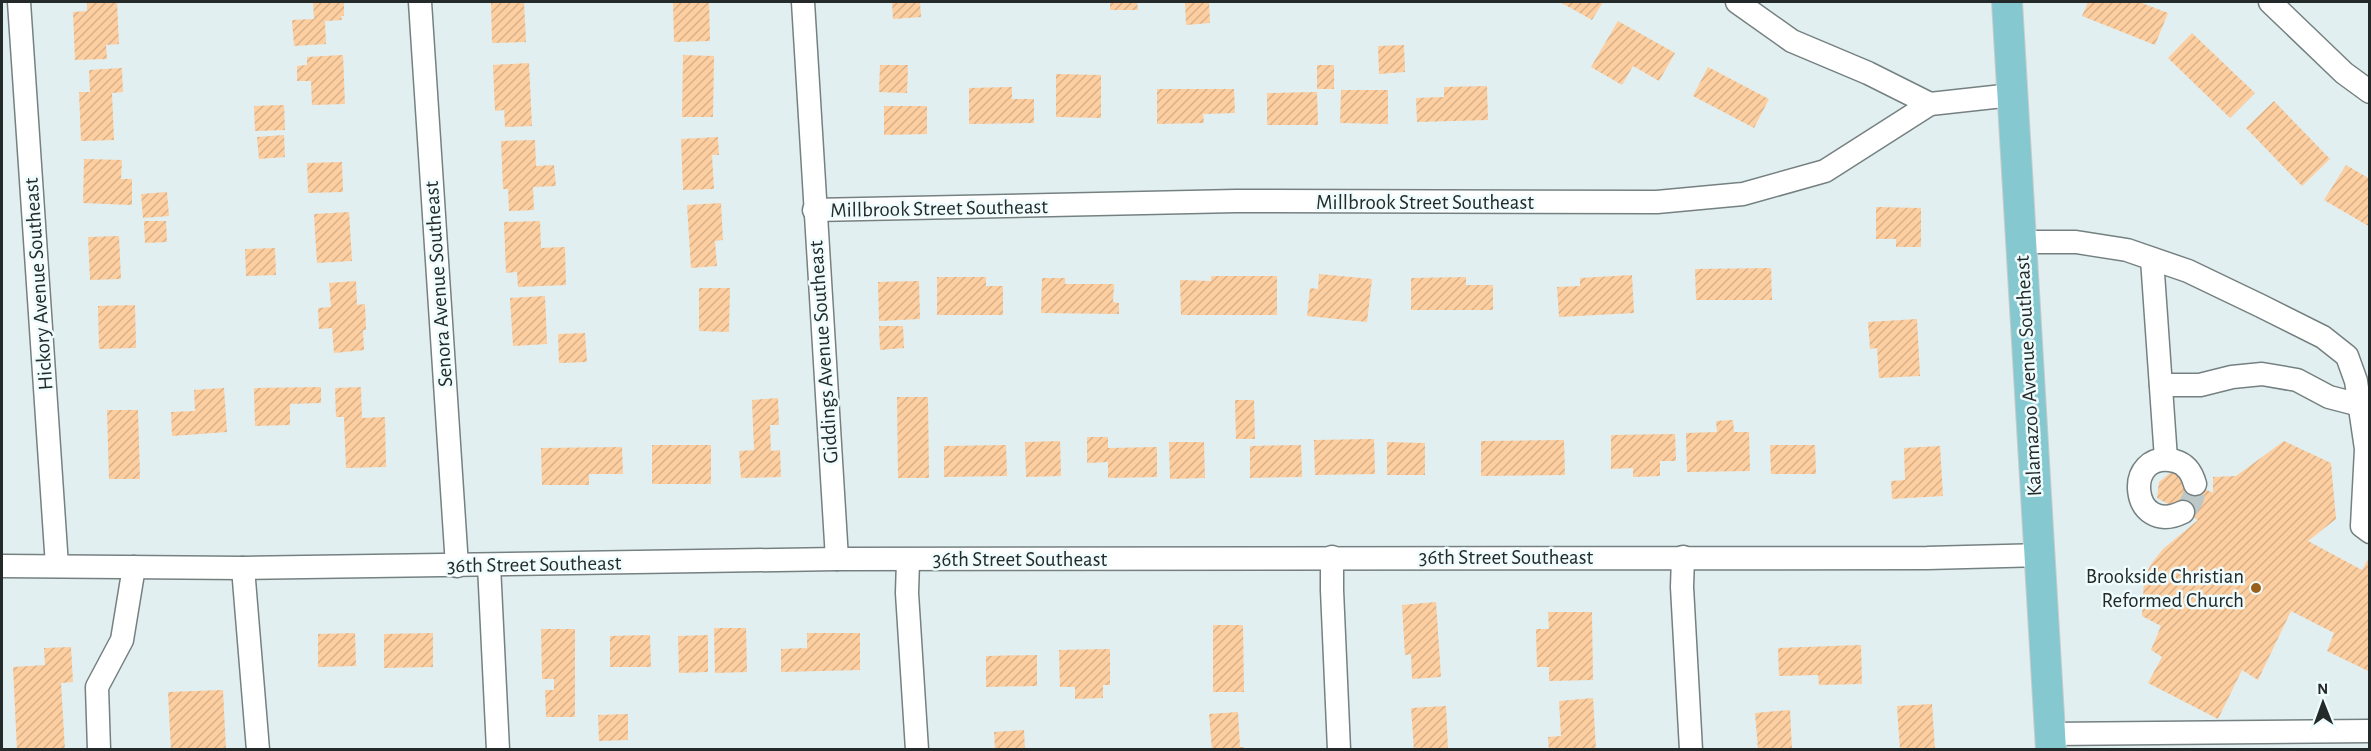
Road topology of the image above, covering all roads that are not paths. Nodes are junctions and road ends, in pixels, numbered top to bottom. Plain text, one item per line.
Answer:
1 (19, 2) edge
2 (420, 2) edge
3 (802, 2) edge
4 (1737, 2) edge
5 (2007, 2) edge
6 (2270, 2) edge
7 (2370, 92) edge
8 (2012, 95) junction
9 (1930, 104) junction
10 (814, 210) junction
11 (2020, 242) junction
12 (2152, 259) junction
13 (2161, 385) junction
14 (2360, 405) junction
15 (2368, 449) edge
16 (2166, 459) junction
17 (2195, 484) dead end
18 (2366, 505) edge
19 (2183, 512) dead end
20 (2370, 532) edge
21 (2039, 555) junction
22 (1332, 557) junction
23 (1683, 557) junction
24 (837, 559) junction
25 (908, 560) junction
26 (489, 565) junction
27 (2, 566) edge
28 (57, 566) junction
29 (457, 566) junction
30 (134, 567) junction
31 (243, 568) junction
32 (2370, 732) edge
33 (2051, 742) edge
34 (99, 750) edge
35 (258, 750) edge
36 (498, 750) edge
37 (916, 750) edge
38 (1339, 750) edge
39 (1691, 750) edge

1 - 28 street, Hickory Avenue Southeast
2 - 29 street, Senora Avenue Southeast
3 - 10 street, Giddings Avenue Southeast
4 - 9 street
5 - 8 main road, Kalamazoo Avenue Southeast
6 - 7 street
8 - 9 street, Millbrook Street Southeast
8 - 11 main road, Kalamazoo Avenue Southeast
9 - 10 street, Millbrook Street Southeast
10 - 24 street, Giddings Avenue Southeast
11 - 12 street
11 - 21 main road, Kalamazoo Avenue Southeast
12 - 13 street
12 - 14 street
13 - 14 street
13 - 16 street
14 - 15 street
15 - 18 street
16 - 17 street
16 - 19 street
18 - 20 street
21 - 23 street, 36th Street Southeast
21 - 33 main road, Kalamazoo Avenue Southeast
22 - 23 street, 36th Street Southeast
22 - 25 street, 36th Street Southeast
22 - 38 street
23 - 39 street
24 - 25 street, 36th Street Southeast
24 - 26 street, 36th Street Southeast
25 - 37 street
26 - 29 street, 36th Street Southeast
26 - 36 street
27 - 28 street, 36th Street Southeast
28 - 30 street, 36th Street Southeast
29 - 31 street, 36th Street Southeast
30 - 31 street, 36th Street Southeast
30 - 34 street
31 - 35 street
32 - 33 street

